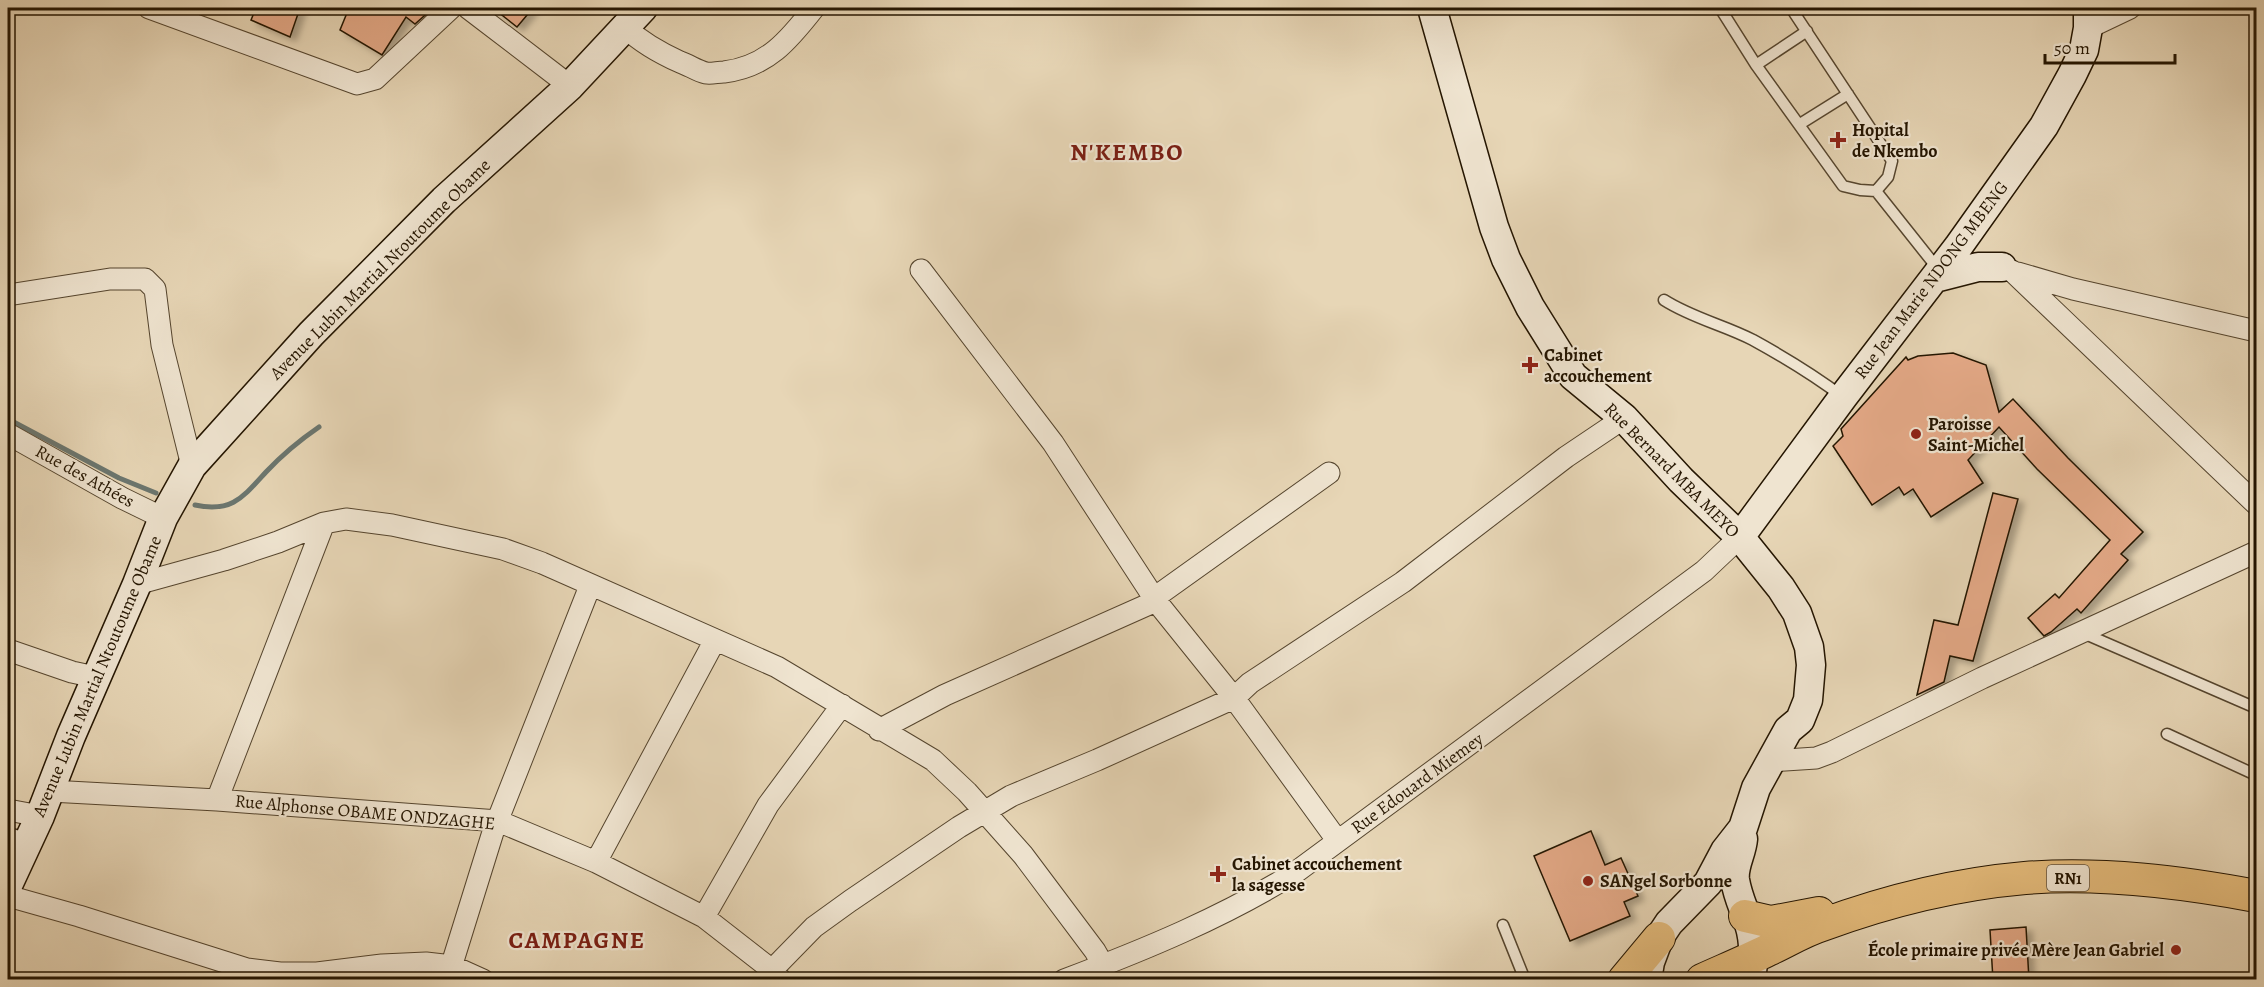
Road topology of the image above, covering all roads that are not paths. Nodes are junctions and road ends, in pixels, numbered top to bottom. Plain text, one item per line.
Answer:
1 (149, 8) edge
2 (451, 8) edge
3 (468, 8) edge
4 (814, 8) edge
5 (1432, 8) edge
6 (1720, 8) edge
7 (1791, 8) edge
8 (2130, 8) edge
9 (634, 18) edge
10 (2088, 18) edge
11 (1807, 31) junction
12 (1756, 65) junction
13 (570, 86) junction
14 (1848, 94) junction
15 (1800, 124) junction
16 (1876, 191) junction
17 (1978, 220) junction
18 (2007, 269) junction
19 (921, 270) dead end
20 (1937, 275) junction
21 (8, 295) edge
22 (1664, 300) dead end
23 (2256, 331) edge
24 (1843, 397) junction
25 (1624, 418) junction
26 (8, 434) edge
27 (192, 466) junction
28 (1329, 473) dead end
29 (2256, 504) edge
30 (163, 518) junction
31 (324, 523) junction
32 (1740, 537) junction
33 (2256, 552) edge
34 (137, 584) junction
35 (590, 586) junction
36 (1155, 600) junction
37 (2082, 633) junction
38 (715, 640) junction
39 (8, 650) edge
40 (95, 677) junction
41 (1234, 698) junction
42 (842, 705) junction
43 (2256, 708) edge
44 (879, 730) junction
45 (2167, 734) dead end
46 (1772, 761) junction
47 (2256, 775) edge
48 (217, 800) junction
49 (8, 810) edge
50 (985, 812) junction
51 (31, 820) edge
52 (498, 821) junction
53 (1743, 828) junction
54 (1337, 840) junction
55 (596, 862) junction
56 (8, 885) edge
57 (8, 896) edge
58 (2256, 896) edge
59 (1882, 906) junction
60 (1742, 907) junction
61 (1682, 910) junction
62 (704, 917) junction
63 (1503, 925) dead end
64 (1659, 938) junction
65 (1103, 965) junction
66 (1755, 972) edge
67 (450, 973) edge
68 (776, 975) edge
69 (483, 980) edge
70 (1064, 980) edge
71 (1525, 980) edge
72 (1624, 980) edge
73 (1647, 980) edge
74 (1702, 980) edge

1 - 2 street
3 - 13 street
4 - 9 street
5 - 25 main road, Rue Bernard MBA MEYO
6 - 12 lane
7 - 11 lane
8 - 10 street
9 - 13 main road, Avenue Lubin Martial Ntoutoume Obame
10 - 17 main road, Rue Jean Marie NDONG MBENG
11 - 12 lane
11 - 14 lane
12 - 15 lane
13 - 27 main road, Avenue Lubin Martial Ntoutoume Obame
14 - 15 lane
14 - 16 lane
15 - 16 lane
16 - 20 lane
17 - 18 main road
17 - 20 main road, Rue Jean Marie NDONG MBENG
18 - 20 main road
18 - 23 street
18 - 29 street
19 - 36 street
20 - 24 main road, Rue Jean Marie NDONG MBENG
21 - 27 street
22 - 24 lane
24 - 32 main road, Rue Jean Marie NDONG MBENG
25 - 32 main road, Rue Bernard MBA MEYO
25 - 41 street
26 - 30 street, Rue des Athées
27 - 30 main road, Avenue Lubin Martial Ntoutoume Obame
28 - 36 street
30 - 34 main road, Avenue Lubin Martial Ntoutoume Obame
31 - 34 street
31 - 35 street
31 - 48 street
32 - 46 main road, Rue Bernard MBA MEYO
32 - 54 street, Rue Edouard Miemey
33 - 37 street
34 - 40 main road, Avenue Lubin Martial Ntoutoume Obame
35 - 38 street
35 - 52 street
36 - 41 street
36 - 44 street
37 - 43 lane
37 - 46 street
38 - 42 street
38 - 55 street
39 - 40 street
40 - 51 main road, Avenue Lubin Martial Ntoutoume Obame
41 - 50 street
41 - 54 street
42 - 44 street
42 - 62 street
44 - 50 street
45 - 47 lane
46 - 53 main road, Rue Bernard MBA MEYO
48 - 51 street, Rue Alphonse OBAME ONDZAGHE
48 - 52 street, Rue Alphonse OBAME ONDZAGHE
49 - 51 street, Rue Alphonse OBAME ONDZAGHE
50 - 65 street
50 - 68 street
51 - 56 main road, Avenue Lubin Martial Ntoutoume Obame
52 - 55 street, Rue Alphonse OBAME ONDZAGHE
52 - 67 street
53 - 60 main road
53 - 61 main road
54 - 65 street, Rue Edouard Miemey
55 - 62 street, Rue Alphonse OBAME ONDZAGHE
57 - 67 street
58 - 59 main road, RN1
59 - 60 main road
59 - 66 main road
60 - 61 main road
60 - 66 main road
61 - 64 main road
62 - 68 street, Rue Alphonse OBAME ONDZAGHE
63 - 71 lane
64 - 72 main road
64 - 73 main road
65 - 70 street, Rue Edouard Miemey
66 - 74 main road
67 - 69 street

